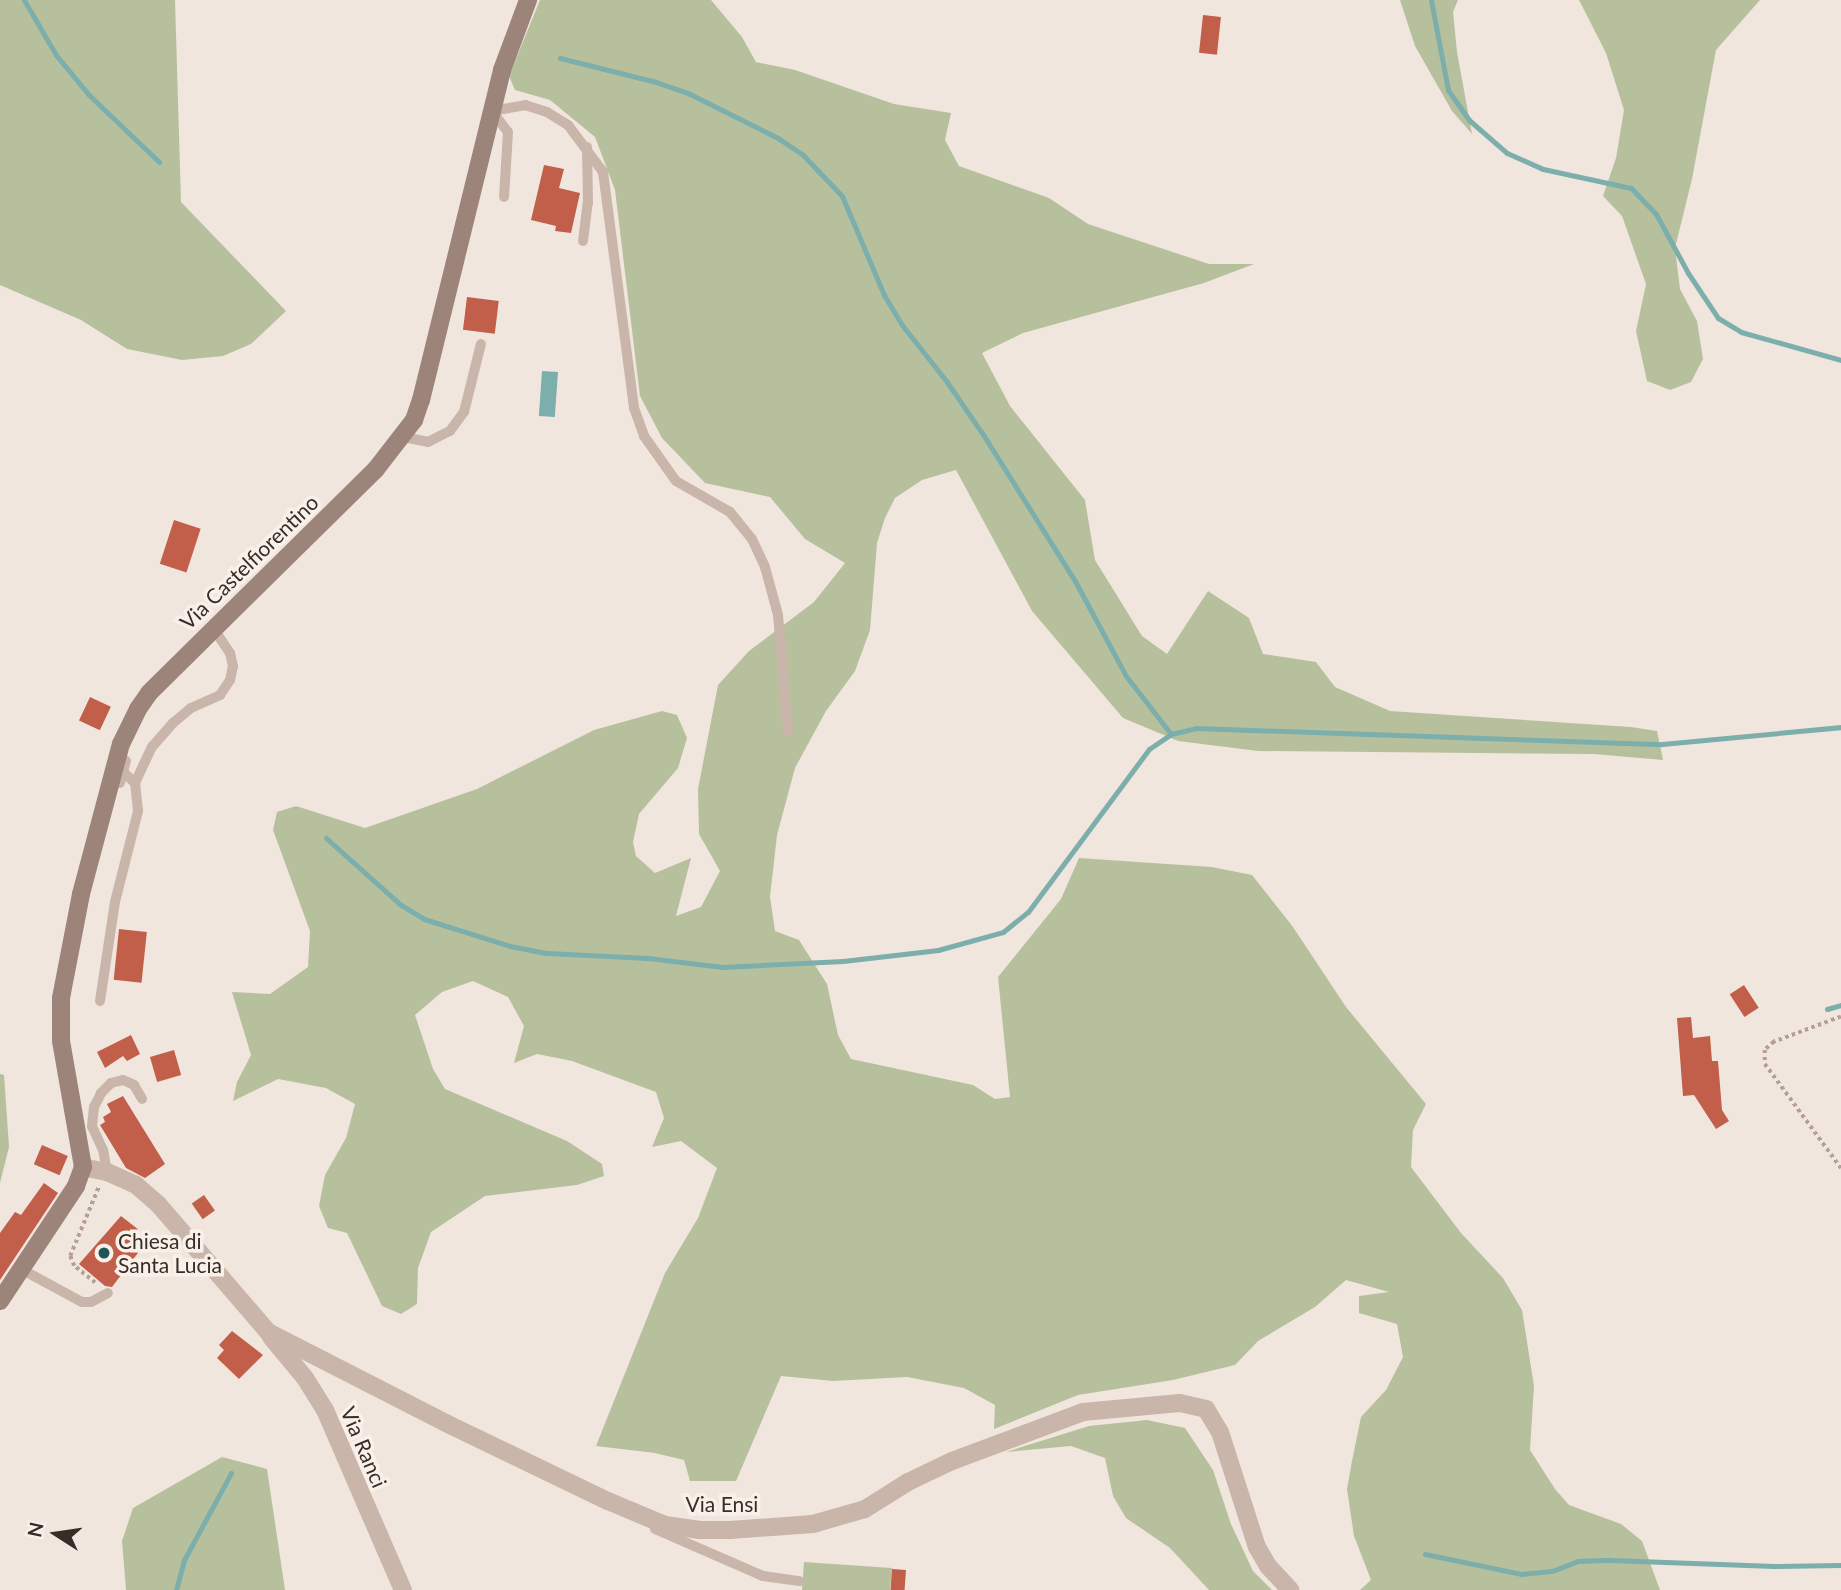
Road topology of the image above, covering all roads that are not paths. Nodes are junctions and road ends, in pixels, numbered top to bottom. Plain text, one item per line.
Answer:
1 (528, 0) edge
2 (492, 110) junction
3 (587, 147) junction
4 (505, 197) dead end
5 (583, 241) dead end
6 (481, 344) dead end
7 (403, 437) junction
8 (214, 628) junction
9 (788, 732) dead end
10 (120, 771) junction
11 (135, 783) junction
12 (100, 1001) dead end
13 (142, 1099) dead end
14 (83, 1167) junction
15 (103, 1180) junction
16 (21, 1269) junction
17 (108, 1293) road end
18 (0, 1301) edge
19 (268, 1332) junction
20 (586, 1490) junction
21 (800, 1581) dead end
22 (403, 1590) edge
23 (1290, 1590) edge

1 - 2 street, Via Castelfiorentino
2 - 3 lane
2 - 4 lane
2 - 7 street, Via Castelfiorentino
3 - 5 lane
3 - 9 lane
6 - 7 lane
7 - 8 street, Via Castelfiorentino
8 - 10 street, Via Castelfiorentino
8 - 11 lane
10 - 11 lane
10 - 14 street, Via Castelfiorentino
11 - 12 lane
13 - 15 lane
14 - 15 street, Via Ensi
14 - 16 street
15 - 19 street, Via Ensi
16 - 17 lane
16 - 18 street
19 - 20 street, Via Ensi
19 - 22 street, Via Ranci
20 - 21 lane
20 - 23 street, Via Ensi

